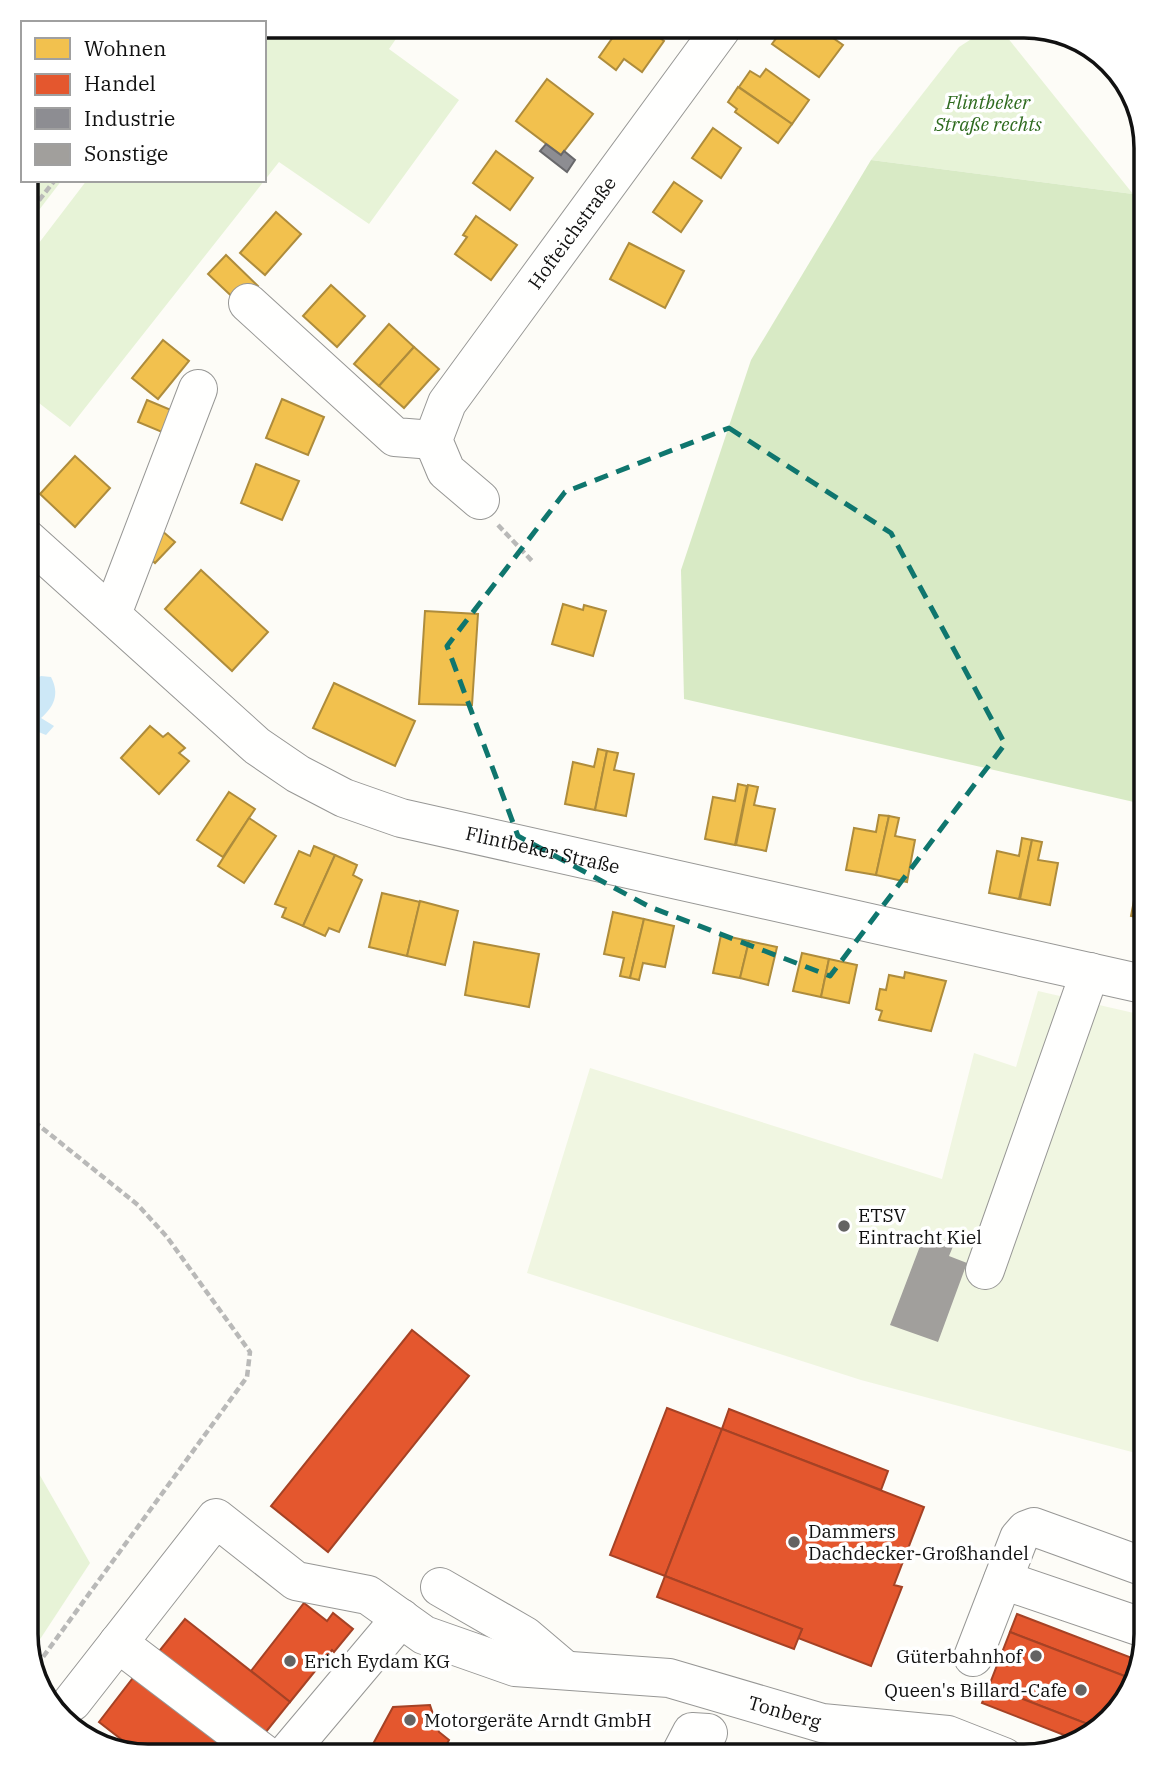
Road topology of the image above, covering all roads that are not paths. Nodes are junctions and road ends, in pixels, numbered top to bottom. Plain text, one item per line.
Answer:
1 (714, 39) edge
2 (248, 303) dead end
3 (198, 388) dead end
4 (433, 440) junction
5 (480, 500) road end
6 (39, 548) edge
7 (112, 614) junction
8 (1090, 972) junction
9 (1134, 982) edge
10 (985, 1270) dead end
11 (1134, 1564) edge
12 (1003, 1580) junction
13 (440, 1587) dead end
14 (401, 1618) junction
15 (1134, 1625) edge
16 (118, 1643) junction
17 (973, 1657) dead end
18 (565, 1670) junction
19 (72, 1702) dead end
20 (708, 1733) dead end
21 (252, 1744) edge
22 (294, 1744) edge
23 (686, 1744) edge
24 (971, 1744) edge

1 - 4 street, Hofteichstraße
2 - 4 street
3 - 7 street
4 - 5 street
6 - 7 street, Flintbeker Straße
7 - 8 street, Flintbeker Straße
8 - 9 street, Flintbeker Straße
8 - 10 street
11 - 12 street
12 - 15 street
12 - 17 street
13 - 18 street
14 - 16 street, Tonberg
14 - 18 street, Tonberg
14 - 22 street
16 - 19 street
16 - 21 street
18 - 24 street, Tonberg
20 - 23 street

